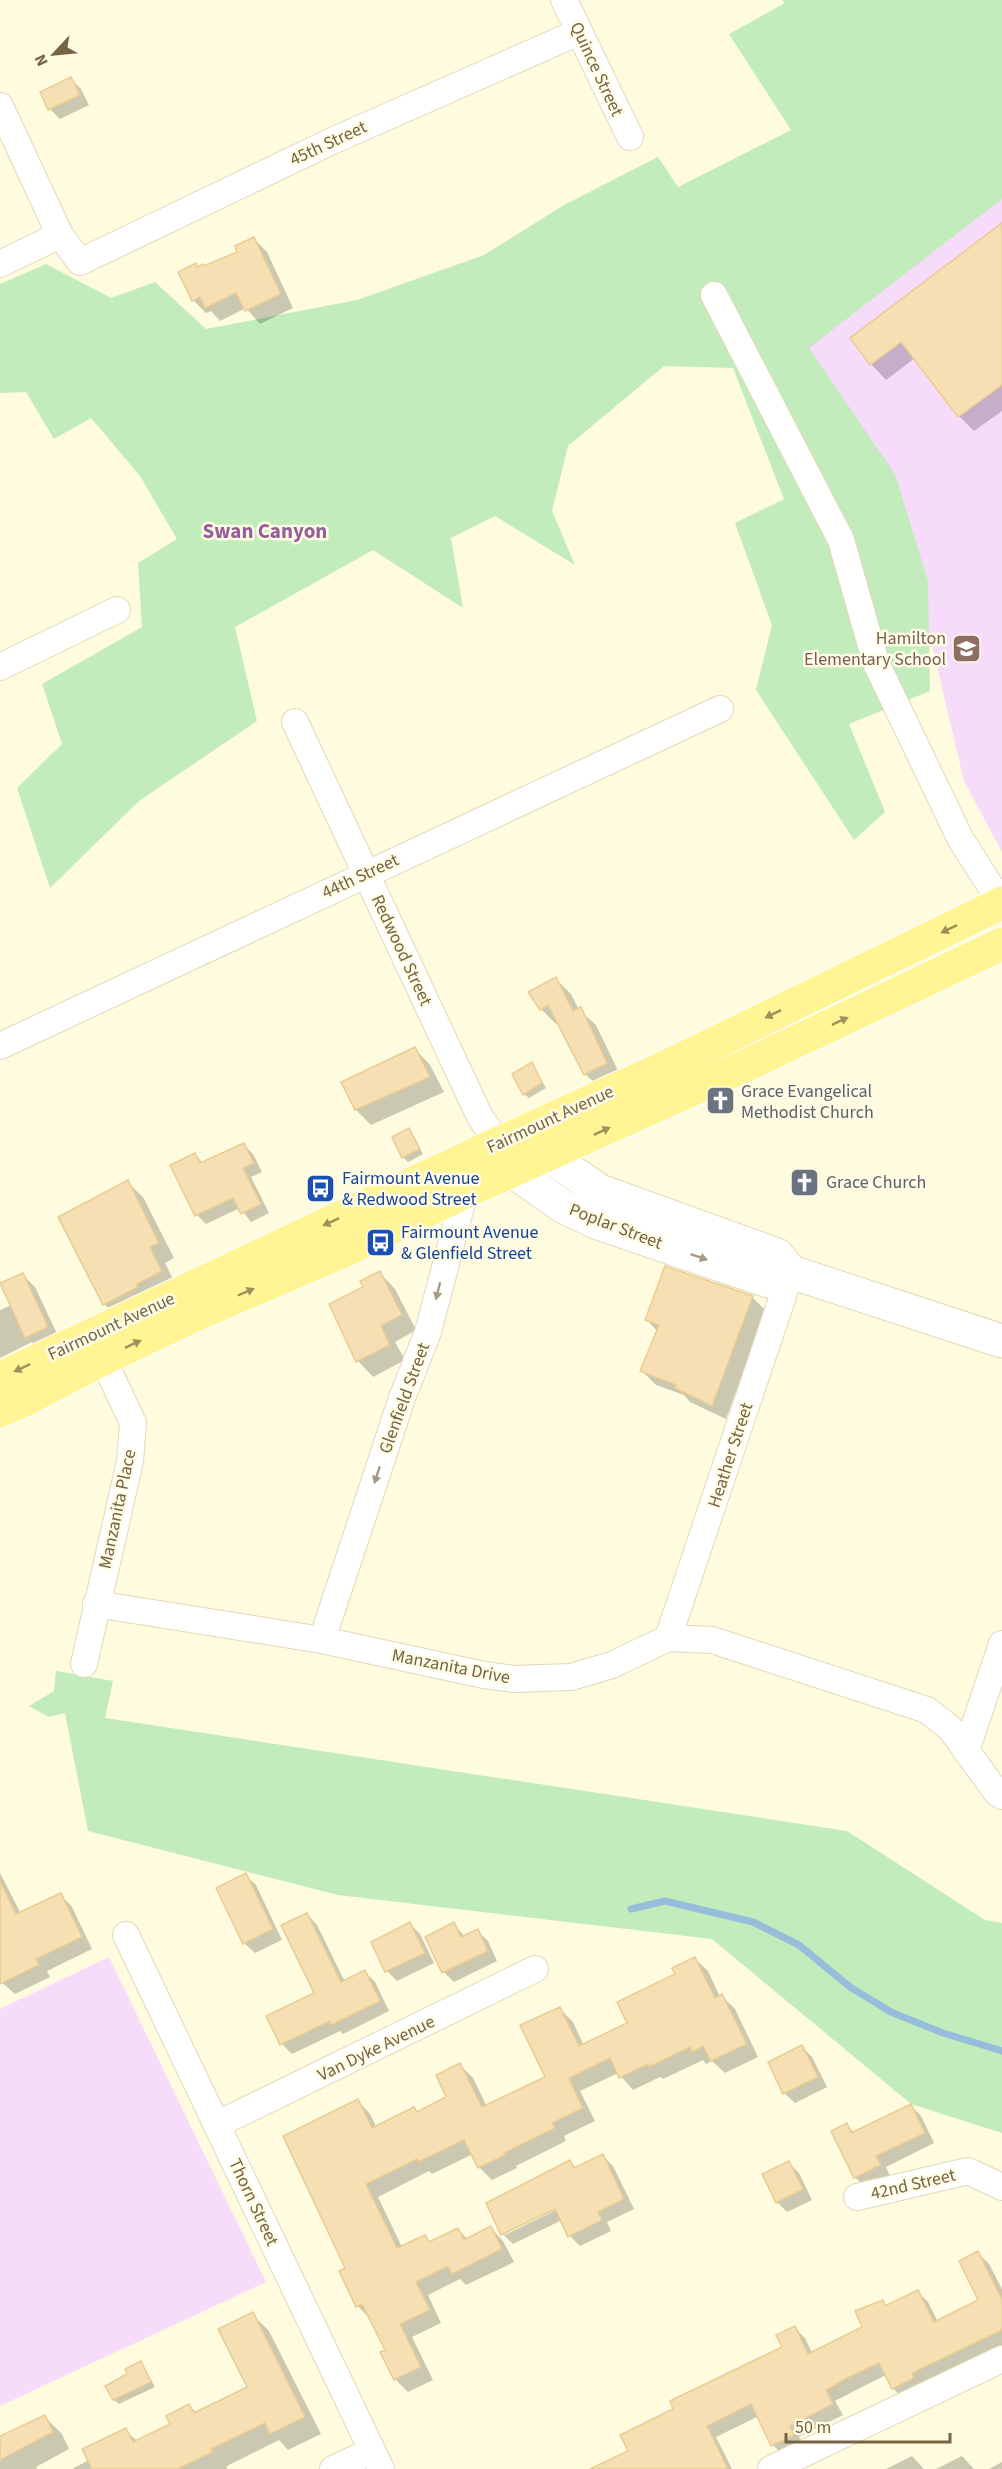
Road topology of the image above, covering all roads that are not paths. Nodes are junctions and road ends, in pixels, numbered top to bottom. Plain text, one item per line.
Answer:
1 (564, 0) edge
2 (579, 32) junction
3 (0, 106) edge
4 (630, 137) dead end
5 (60, 235) junction
6 (0, 264) edge
7 (714, 295) dead end
8 (117, 610) dead end
9 (0, 667) edge
10 (720, 709) dead end
11 (295, 722) dead end
12 (366, 873) junction
13 (1002, 904) edge
14 (1002, 944) edge
15 (0, 1046) edge
16 (487, 1149) junction
17 (549, 1156) junction
18 (514, 1172) junction
19 (463, 1193) junction
20 (791, 1272) junction
21 (1002, 1341) edge
22 (103, 1359) junction
23 (0, 1378) edge
24 (13, 1406) edge
25 (0, 1434) edge
26 (96, 1604) junction
27 (668, 1638) junction
28 (322, 1640) junction
29 (1002, 1644) edge
30 (84, 1664) dead end
31 (966, 1751) junction
32 (1002, 1796) edge
33 (126, 1935) dead end
34 (535, 1969) dead end
35 (216, 2125) junction
36 (1002, 2187) edge
37 (857, 2197) dead end
38 (1002, 2359) edge
39 (377, 2460) edge
40 (333, 2469) edge
41 (771, 2469) edge

1 - 2 street, Quince Street
2 - 4 street, Quince Street
2 - 5 street, 45th Street
3 - 5 street
5 - 6 street
7 - 13 street
8 - 9 street
10 - 12 street, 44th Street
11 - 12 street, Redwood Street
12 - 15 street, 44th Street
12 - 16 street, Redwood Street
13 -> 16 main road, Fairmount Avenue
17 -> 14 main road, Fairmount Avenue
16 - 17 street, Poplar Street
16 - 18 street, Poplar Street
16 - 19 street, Glenfield Street
16 -> 23 main road, Fairmount Avenue
17 - 18 main road, Fairmount Avenue
17 - 20 street, Poplar Street
18 - 19 main road, Fairmount Avenue
18 -> 20 street, Poplar Street
22 -> 19 main road, Fairmount Avenue
19 -> 28 street, Glenfield Street
20 - 21 street, Poplar Street
20 - 27 street, Heather Street
22 - 24 main road, Fairmount Avenue
22 - 26 street, Manzanita Place
24 - 25 main road
26 - 28 street, Manzanita Drive
26 - 30 street, Manzanita Place
27 - 28 street, Manzanita Drive
27 - 31 street, Manzanita Drive
29 - 31 street
31 - 32 street, Manzanita Drive
33 - 35 street, Thorn Street
34 - 35 street, Van Dyke Avenue
35 - 39 street, Thorn Street
36 - 37 street, 42nd Street
38 - 41 street
39 - 40 street

